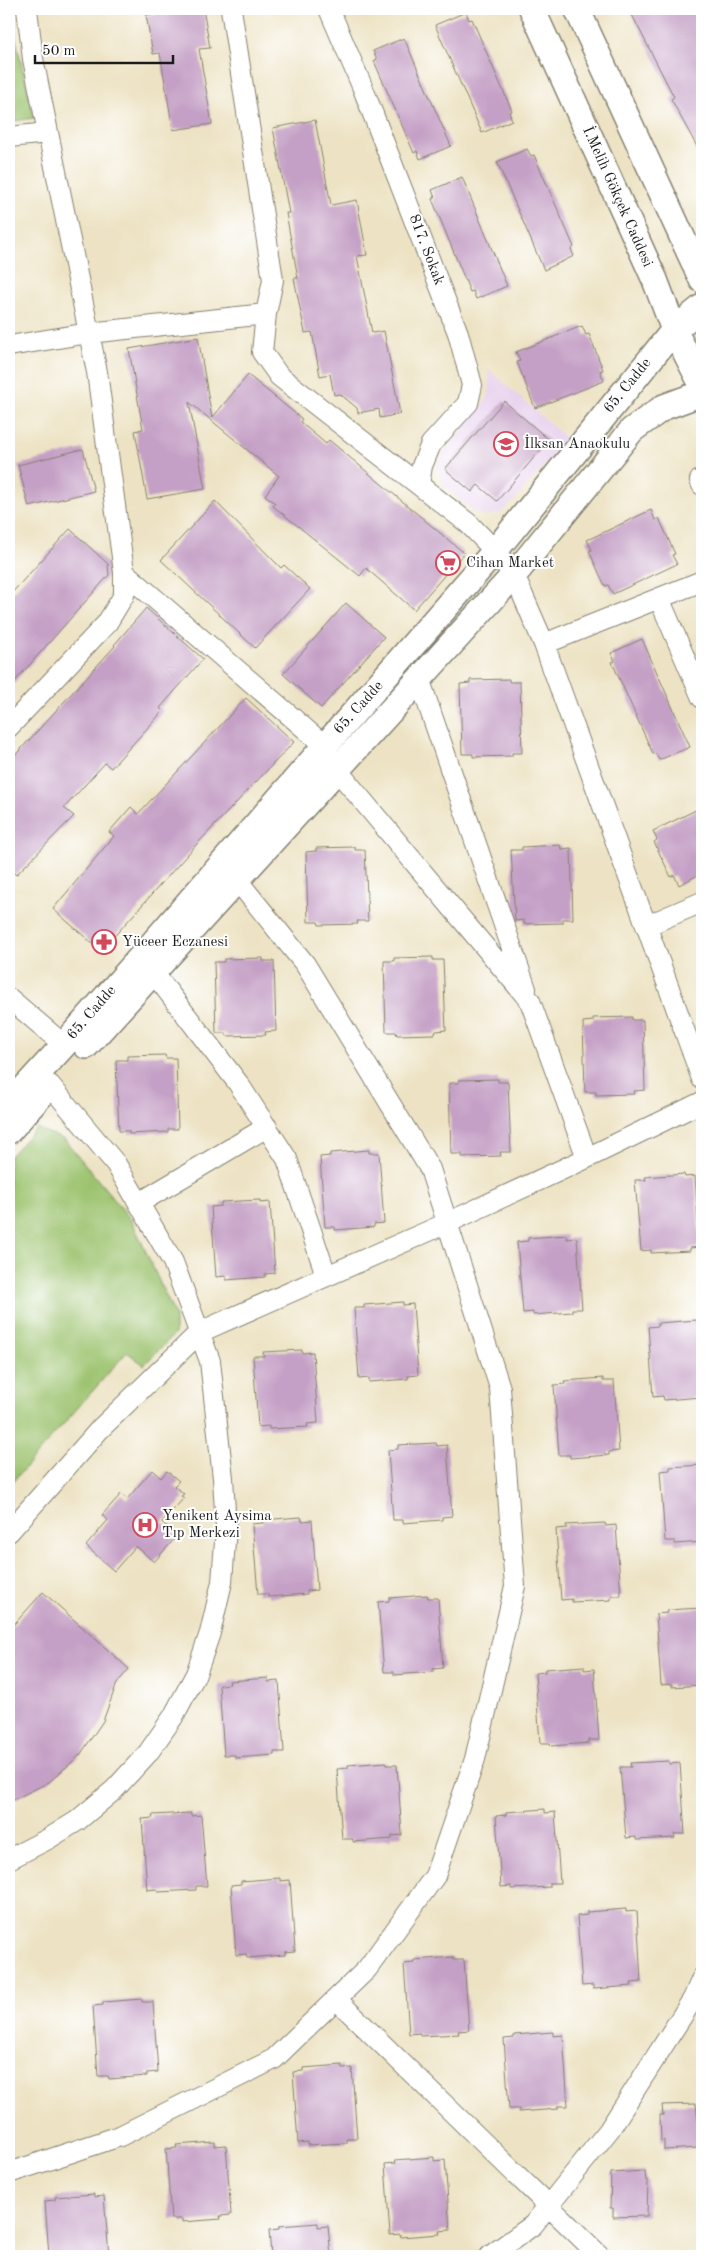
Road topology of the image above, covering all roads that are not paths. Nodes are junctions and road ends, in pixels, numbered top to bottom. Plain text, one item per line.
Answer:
1 (26, 9) edge
2 (231, 9) edge
3 (329, 9) edge
4 (532, 9) edge
5 (578, 9) edge
6 (48, 133) junction
7 (9, 138) edge
8 (702, 280) edge
9 (702, 307) edge
10 (266, 314) junction
11 (674, 330) junction
12 (89, 333) junction
13 (9, 346) edge
14 (702, 386) edge
15 (702, 393) edge
16 (419, 485) junction
17 (496, 551) junction
18 (124, 572) junction
19 (514, 575) junction
20 (702, 581) edge
21 (659, 598) junction
22 (544, 644) junction
23 (419, 678) junction
24 (702, 698) edge
25 (9, 727) edge
26 (325, 746) junction
27 (337, 770) junction
28 (237, 880) junction
29 (702, 902) edge
30 (646, 926) junction
31 (153, 972) junction
32 (9, 998) edge
33 (530, 1000) junction
34 (64, 1046) junction
35 (702, 1079) edge
36 (50, 1085) junction
37 (702, 1102) edge
38 (9, 1105) edge
39 (267, 1127) junction
40 (9, 1131) edge
41 (587, 1158) junction
42 (139, 1203) junction
43 (447, 1223) junction
44 (326, 1275) junction
45 (200, 1332) junction
46 (9, 1532) edge
47 (9, 1859) edge
48 (702, 1978) edge
49 (336, 1999) junction
50 (9, 2173) edge
51 (547, 2207) junction
52 (490, 2256) edge
53 (600, 2256) edge

1 - 6 street
2 - 10 street
3 - 16 street, 817. Sokak
4 - 11 main road, İ.Melih Gökçek Caddesi
5 - 8 main road
6 - 7 street
6 - 12 street
9 - 11 main road, 65. Cadde
10 - 12 street
10 - 16 street
11 - 14 main road, İ.Melih Gökçek Caddesi
11 - 17 main road, 65. Cadde
12 - 13 street
12 - 18 street
15 - 19 main road, 65. Cadde
16 - 17 street
17 - 19 street
17 - 26 main road, 65. Cadde
18 - 25 street
18 - 26 street
19 - 22 street
19 - 23 main road, 65. Cadde
20 - 21 street
21 - 22 street
21 - 24 street
22 - 30 street
23 - 27 main road, 65. Cadde
23 - 33 street
26 - 34 main road, 65. Cadde
27 - 28 main road, 65. Cadde
27 - 33 street
28 - 31 main road, 65. Cadde
28 - 43 street
29 - 30 street
30 - 35 street
31 - 36 main road, 65. Cadde
31 - 39 street
32 - 34 street
33 - 41 street
34 - 38 main road, 65. Cadde
36 - 40 main road, 65. Cadde
36 - 42 street
37 - 41 street
39 - 42 street
39 - 44 street
41 - 43 street
42 - 45 street
43 - 44 street
43 - 49 street
44 - 45 street
45 - 46 street
45 - 47 street
48 - 51 street
49 - 50 street
49 - 51 street
51 - 52 street
51 - 53 street

